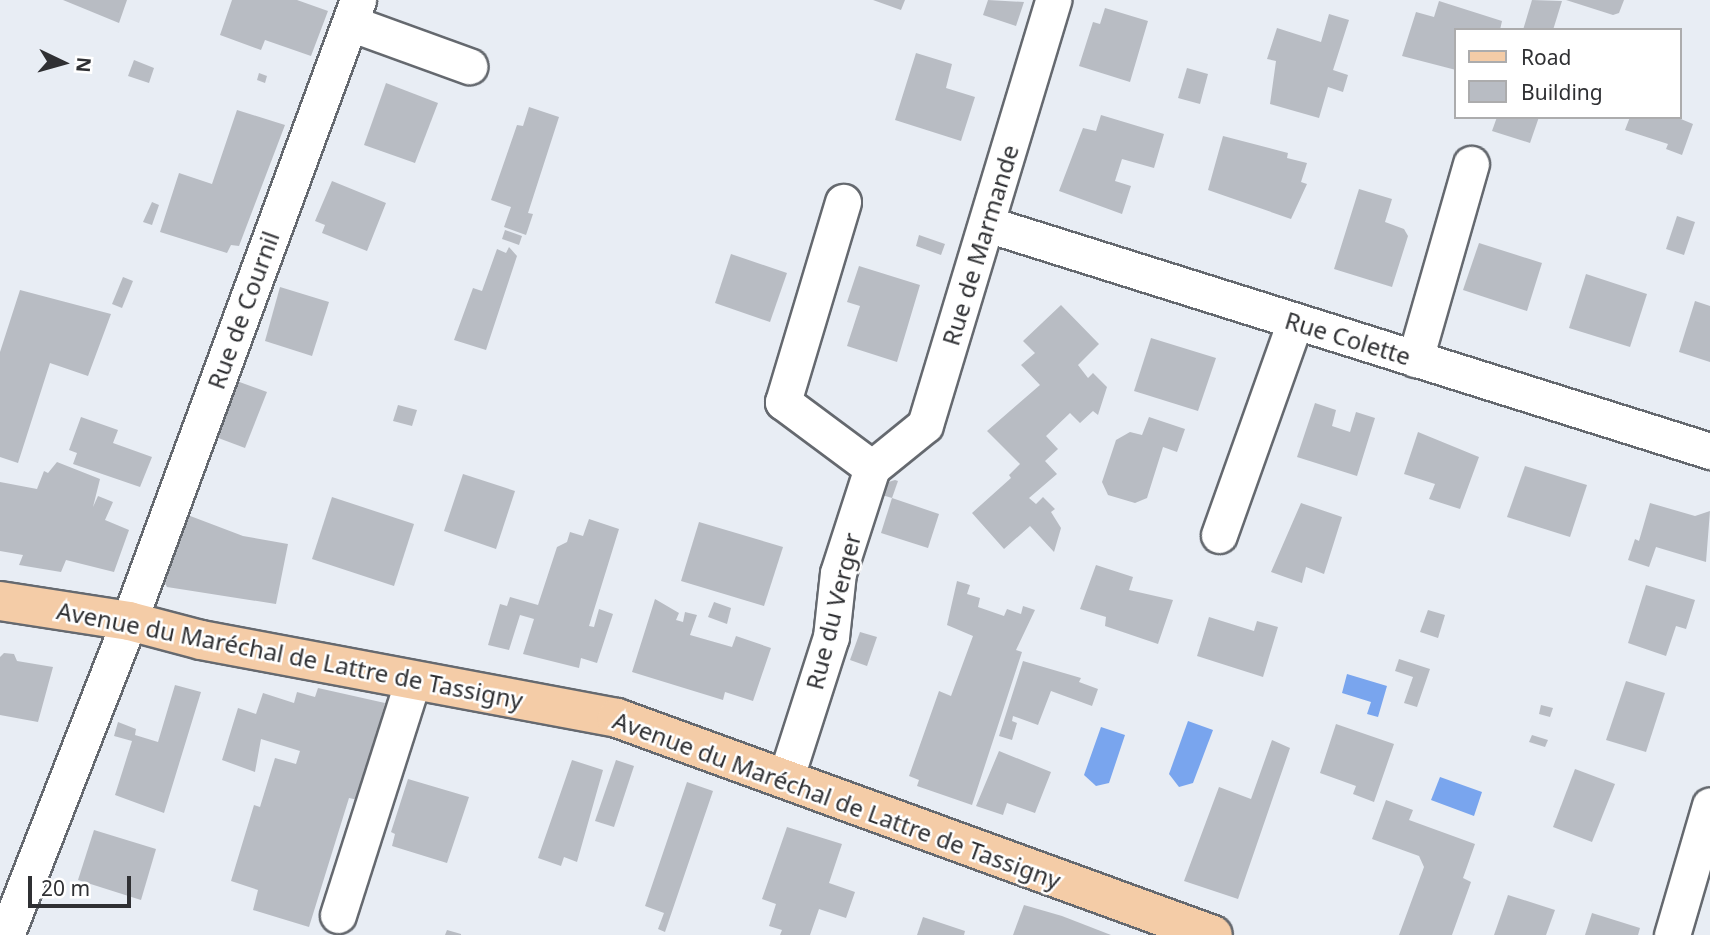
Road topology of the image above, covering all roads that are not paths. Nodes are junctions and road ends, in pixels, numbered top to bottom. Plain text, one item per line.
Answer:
1 (1053, 0) edge
2 (354, 11) edge
3 (469, 66) dead end
4 (1471, 164) dead end
5 (843, 202) dead end
6 (987, 225) junction
7 (1295, 321) junction
8 (1415, 359) junction
9 (1710, 451) edge
10 (872, 468) junction
11 (1219, 535) dead end
12 (0, 601) edge
13 (129, 621) junction
14 (413, 680) junction
15 (785, 780) junction
16 (1710, 805) edge
17 (338, 915) dead end
18 (6, 935) edge
19 (1213, 935) edge
20 (1672, 935) edge

1 - 6 street, Rue de Marmande
2 - 3 street
2 - 13 street, Rue de Cournil
4 - 8 street
5 - 10 street
6 - 7 street, Rue Colette
6 - 10 street, Rue de Marmande
7 - 8 street, Rue Colette
7 - 11 street
8 - 9 street, Rue Colette
10 - 15 street, Rue du Verger
12 - 13 main road, Avenue du Maréchal de Lattre de Tassigny
13 - 14 main road, Avenue du Maréchal de Lattre de Tassigny
13 - 18 street, Rue de Cournil
14 - 15 main road, Avenue du Maréchal de Lattre de Tassigny
14 - 17 street
15 - 19 main road, Avenue du Maréchal de Lattre de Tassigny
16 - 20 street

